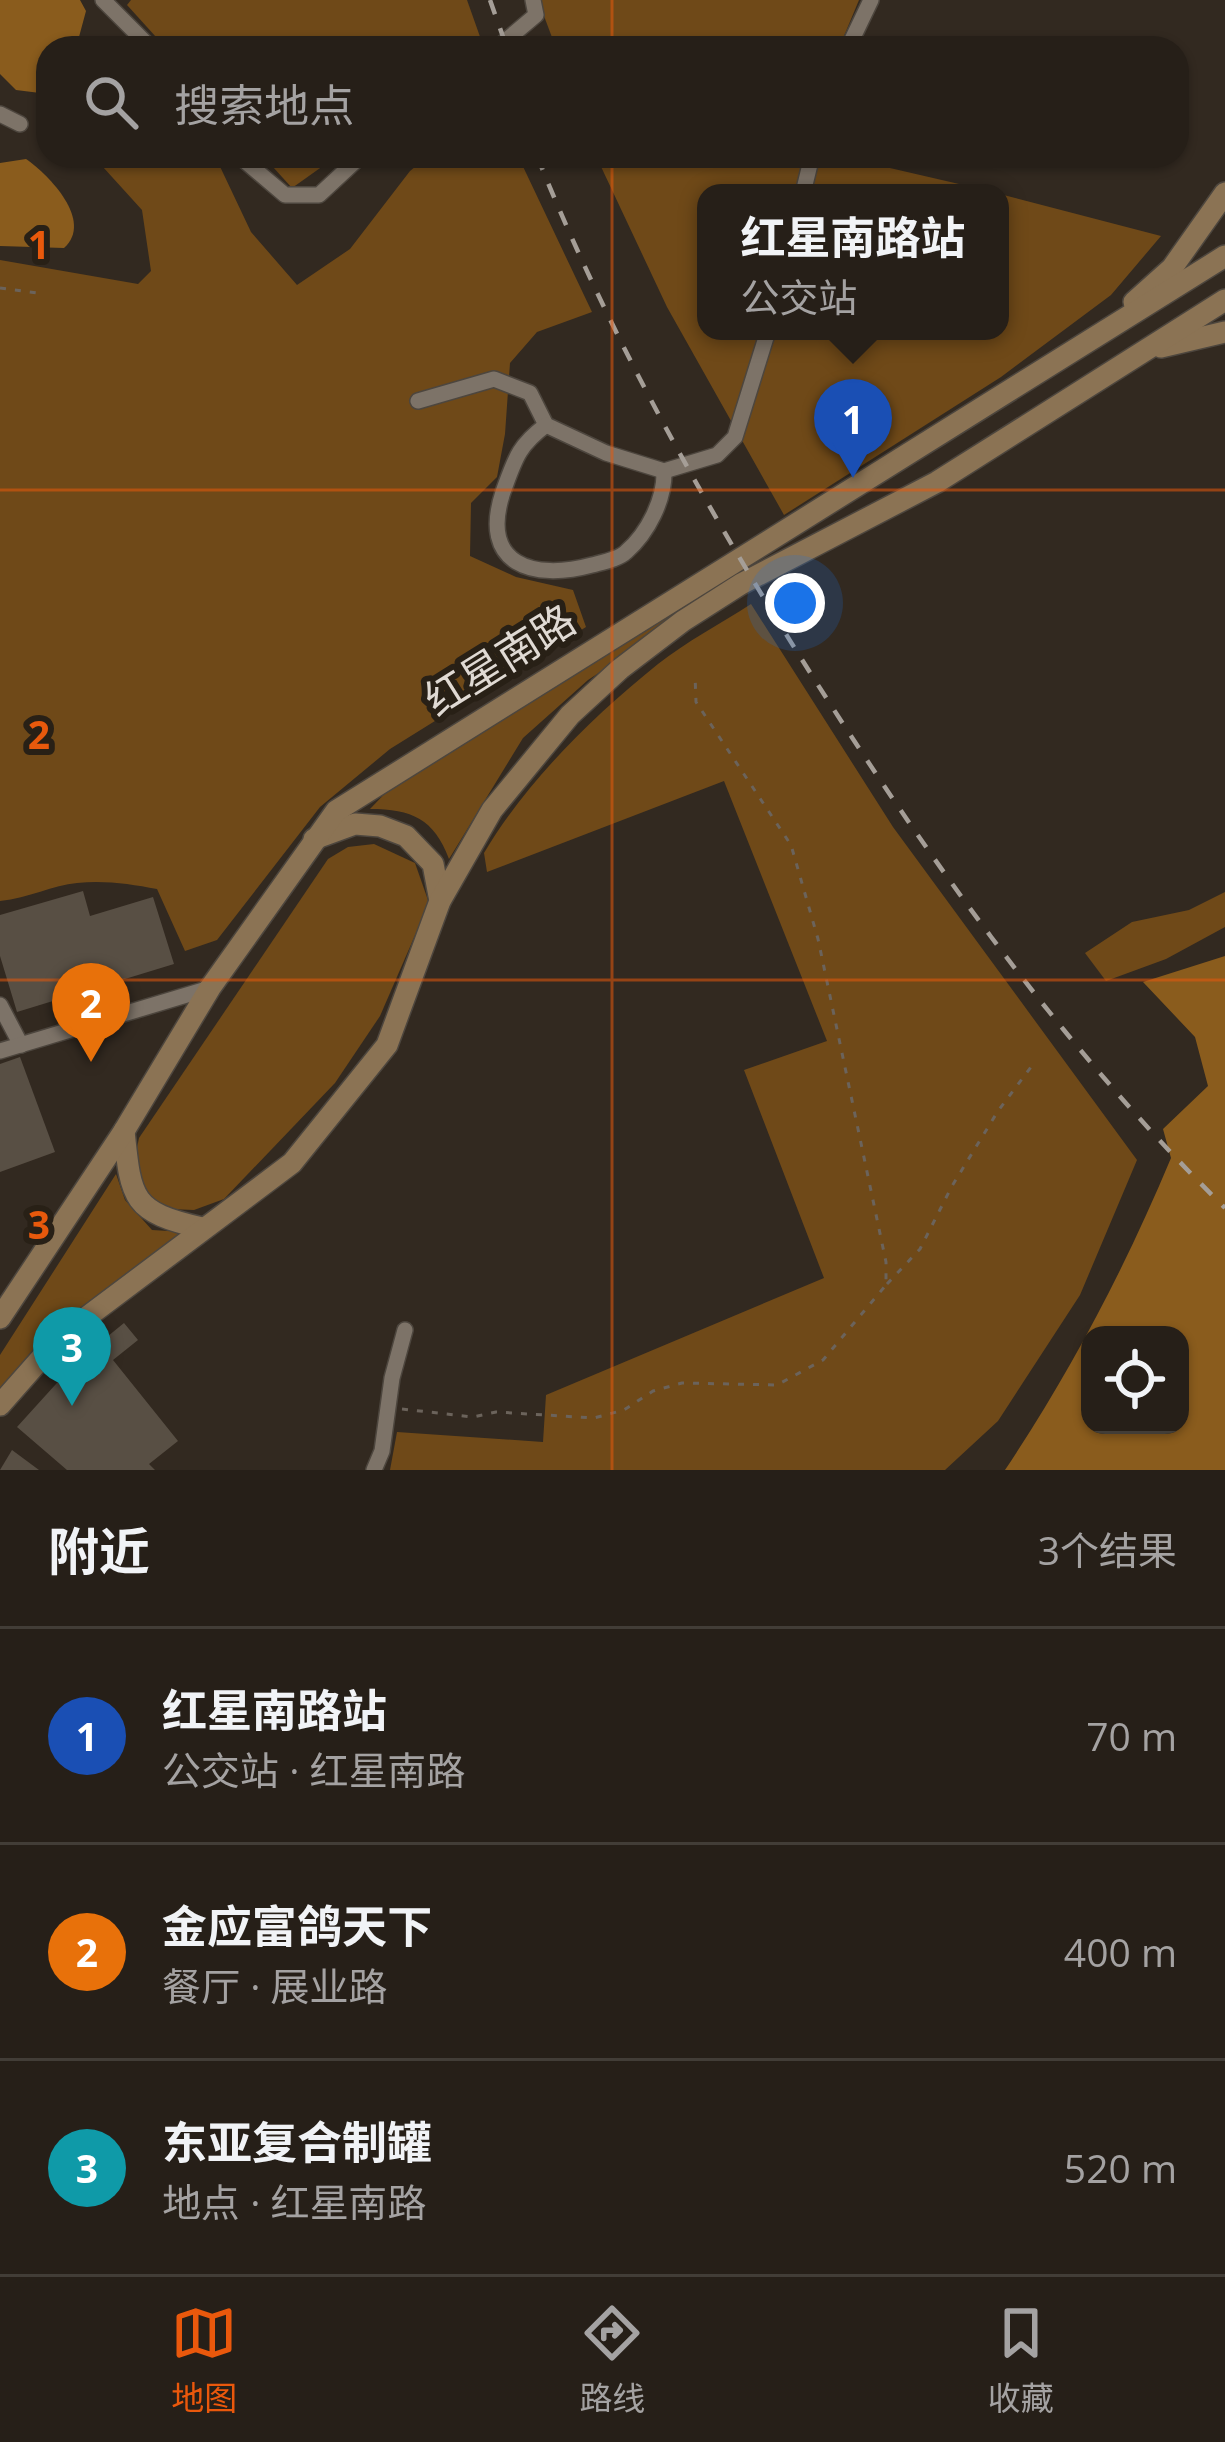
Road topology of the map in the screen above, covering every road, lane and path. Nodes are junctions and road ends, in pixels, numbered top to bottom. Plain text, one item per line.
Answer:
1 (103, 0) edge
2 (532, 0) edge
3 (872, 0) edge
4 (139, 36) edge
5 (511, 36) edge
6 (854, 36) edge
7 (0, 114) edge
8 (20, 124) dead end
9 (253, 168) edge
10 (348, 168) edge
11 (1225, 193) edge
12 (1225, 256) edge
13 (0, 288) edge
14 (38, 293) dead end
15 (1225, 300) edge
16 (1225, 332) edge
17 (765, 340) edge
18 (1086, 344) junction
19 (1137, 353) junction
20 (418, 401) dead end
21 (546, 425) junction
22 (664, 471) junction
23 (695, 674) dead end
24 (313, 839) junction
25 (440, 901) junction
26 (210, 988) junction
27 (0, 1006) edge
28 (21, 1045) junction
29 (0, 1052) edge
30 (1034, 1063) dead end
31 (124, 1131) junction
32 (202, 1228) junction
33 (886, 1285) junction
34 (0, 1318) edge
35 (405, 1330) dead end
36 (0, 1405) edge
37 (388, 1408) junction
38 (374, 1470) edge

1 - 4 street
2 - 5 street
3 - 6 street
7 - 8 street
9 - 10 street
11 - 18 main road
12 - 18 main road, 红星南路
13 - 14 path
15 - 19 main road, 红星南路
16 - 19 main road
17 - 22 street
18 - 24 main road, 红星南路
19 - 25 main road, 红星南路
20 - 21 street
21 - 22 street
21 - 22 street
23 - 33 path
24 - 25 main road
24 - 26 main road, 红星南路
25 - 32 main road, 红星南路
26 - 28 street
26 - 31 main road, 红星南路
27 - 28 street
28 - 29 street
30 - 33 path
31 - 32 main road
31 - 34 main road, 红星南路
32 - 36 main road, 红星南路
33 - 37 path
35 - 37 street
37 - 38 street

